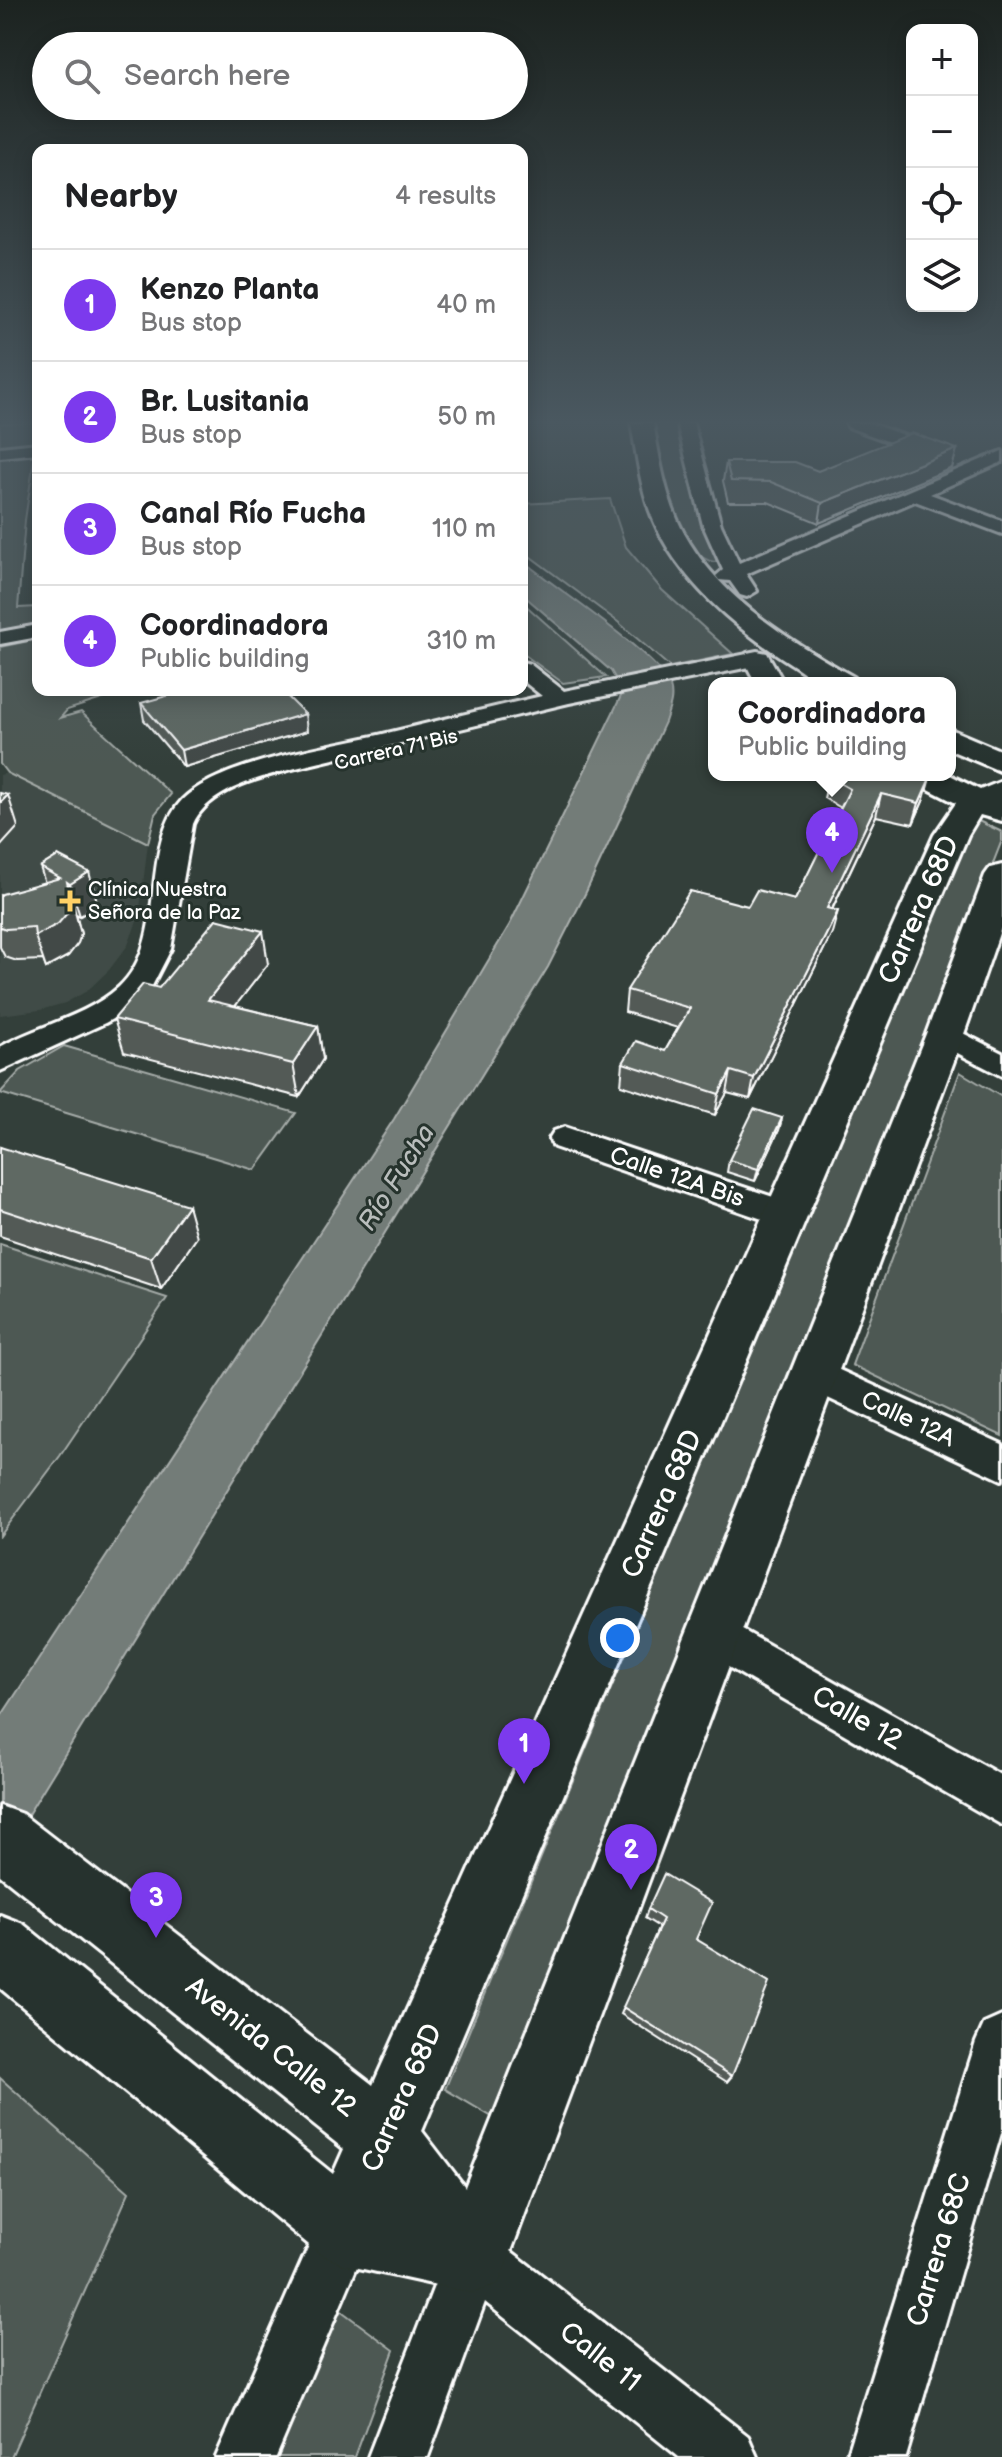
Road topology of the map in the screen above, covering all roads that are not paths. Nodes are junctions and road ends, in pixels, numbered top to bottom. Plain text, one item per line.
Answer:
1 (672, 538) edge
2 (717, 538) edge
3 (824, 538) edge
4 (686, 575) junction
5 (736, 580) junction
6 (762, 630) junction
7 (32, 632) edge
8 (0, 638) edge
9 (815, 647) junction
10 (763, 671) edge
11 (528, 674) edge
12 (849, 677) edge
13 (851, 677) edge
14 (559, 698) junction
15 (956, 721) edge
16 (1002, 743) edge
17 (956, 746) edge
18 (956, 781) edge
19 (987, 787) edge
20 (1002, 875) edge
21 (945, 1034) junction
22 (0, 1061) edge
23 (1002, 1066) edge
24 (565, 1139) dead end
25 (788, 1215) junction
26 (813, 1374) junction
27 (1002, 1463) edge
28 (712, 1634) junction
29 (1002, 1802) edge
30 (16, 1849) edge
31 (0, 1947) edge
32 (1002, 2042) edge
33 (384, 2137) junction
34 (345, 2229) junction
35 (473, 2257) junction
36 (246, 2457) edge
37 (398, 2457) edge
38 (727, 2457) edge
39 (876, 2457) edge

1 - 4 main road
2 - 5 street
3 - 5 street
4 - 5 main road
4 - 6 main road
4 - 10 main road
5 - 9 main road
6 - 9 main road
6 - 12 main road
7 - 8 street
9 - 13 main road
10 - 14 street, Carrera 71 Bis
11 - 14 street
14 - 22 street, Carrera 71 Bis
15 - 16 main road
17 - 19 main road
18 - 19 main road
19 - 25 main road, Carrera 68D
20 - 21 main road
21 - 23 street
21 - 26 main road
24 - 25 street, Calle 12A Bis
25 - 33 main road, Carrera 68D
26 - 27 street, Calle 12A
26 - 28 main road
28 - 29 street, Calle 12
28 - 35 main road
30 - 33 main road, Avenida Calle 12
31 - 34 main road
32 - 39 street, Carrera 68C
33 - 34 main road, Carrera 68D
33 - 35 main road, Avenida Calle 12
34 - 35 main road
34 - 36 street, Carrera 68D
35 - 37 street
35 - 38 street, Calle 11

